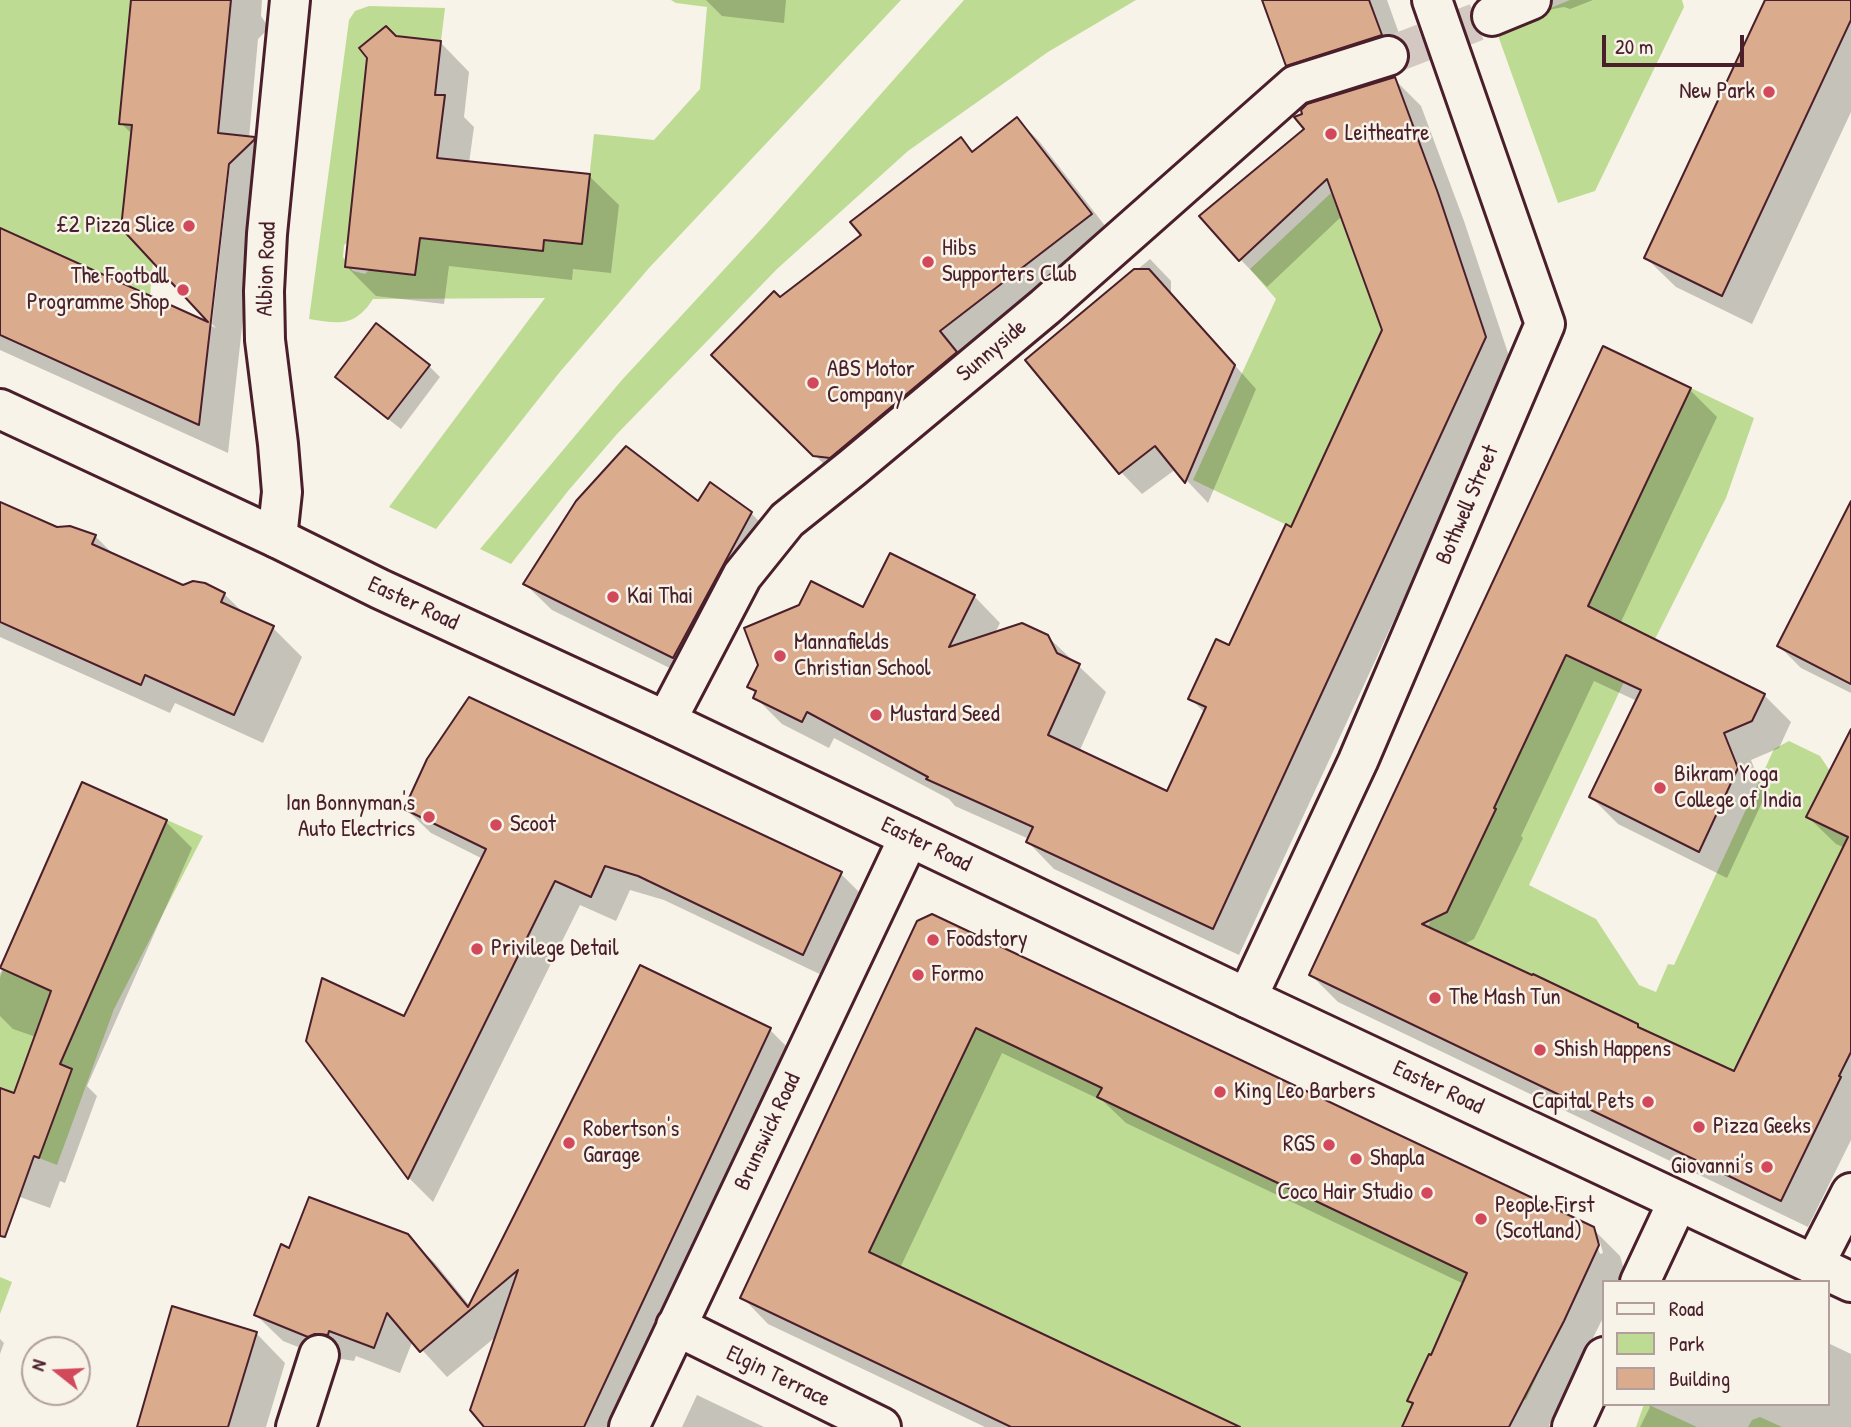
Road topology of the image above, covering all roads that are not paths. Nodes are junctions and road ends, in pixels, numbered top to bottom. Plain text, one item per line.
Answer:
1 (290, 0) edge
2 (1432, 0) edge
3 (1531, 0) edge
4 (1492, 16) tunnel mouth
5 (1388, 56) tunnel mouth
6 (0, 409) edge
7 (277, 538) junction
8 (666, 721) junction
9 (909, 837) junction
10 (1247, 998) junction
11 (1851, 1193) edge
12 (1678, 1200) junction
13 (1814, 1265) junction
14 (1641, 1280) edge
15 (1851, 1282) edge
16 (676, 1326) junction
17 (319, 1355) dead end
18 (1602, 1361) edge
19 (296, 1427) edge
20 (629, 1427) edge
21 (881, 1427) edge
22 (1572, 1427) edge

1 - 7 street, Albion Road
2 - 10 street, Bothwell Street
3 - 4 street
5 - 8 street, Sunnyside
6 - 7 street, Easter Road
7 - 8 street, Easter Road
8 - 9 street, Easter Road
9 - 10 street, Easter Road
9 - 16 street, Brunswick Road
10 - 12 street, Easter Road
11 - 13 street
12 - 13 street, Easter Road
12 - 14 street
13 - 15 street, Easter Road
16 - 20 street, Brunswick Road
16 - 21 street, Elgin Terrace
17 - 19 street
18 - 22 street

